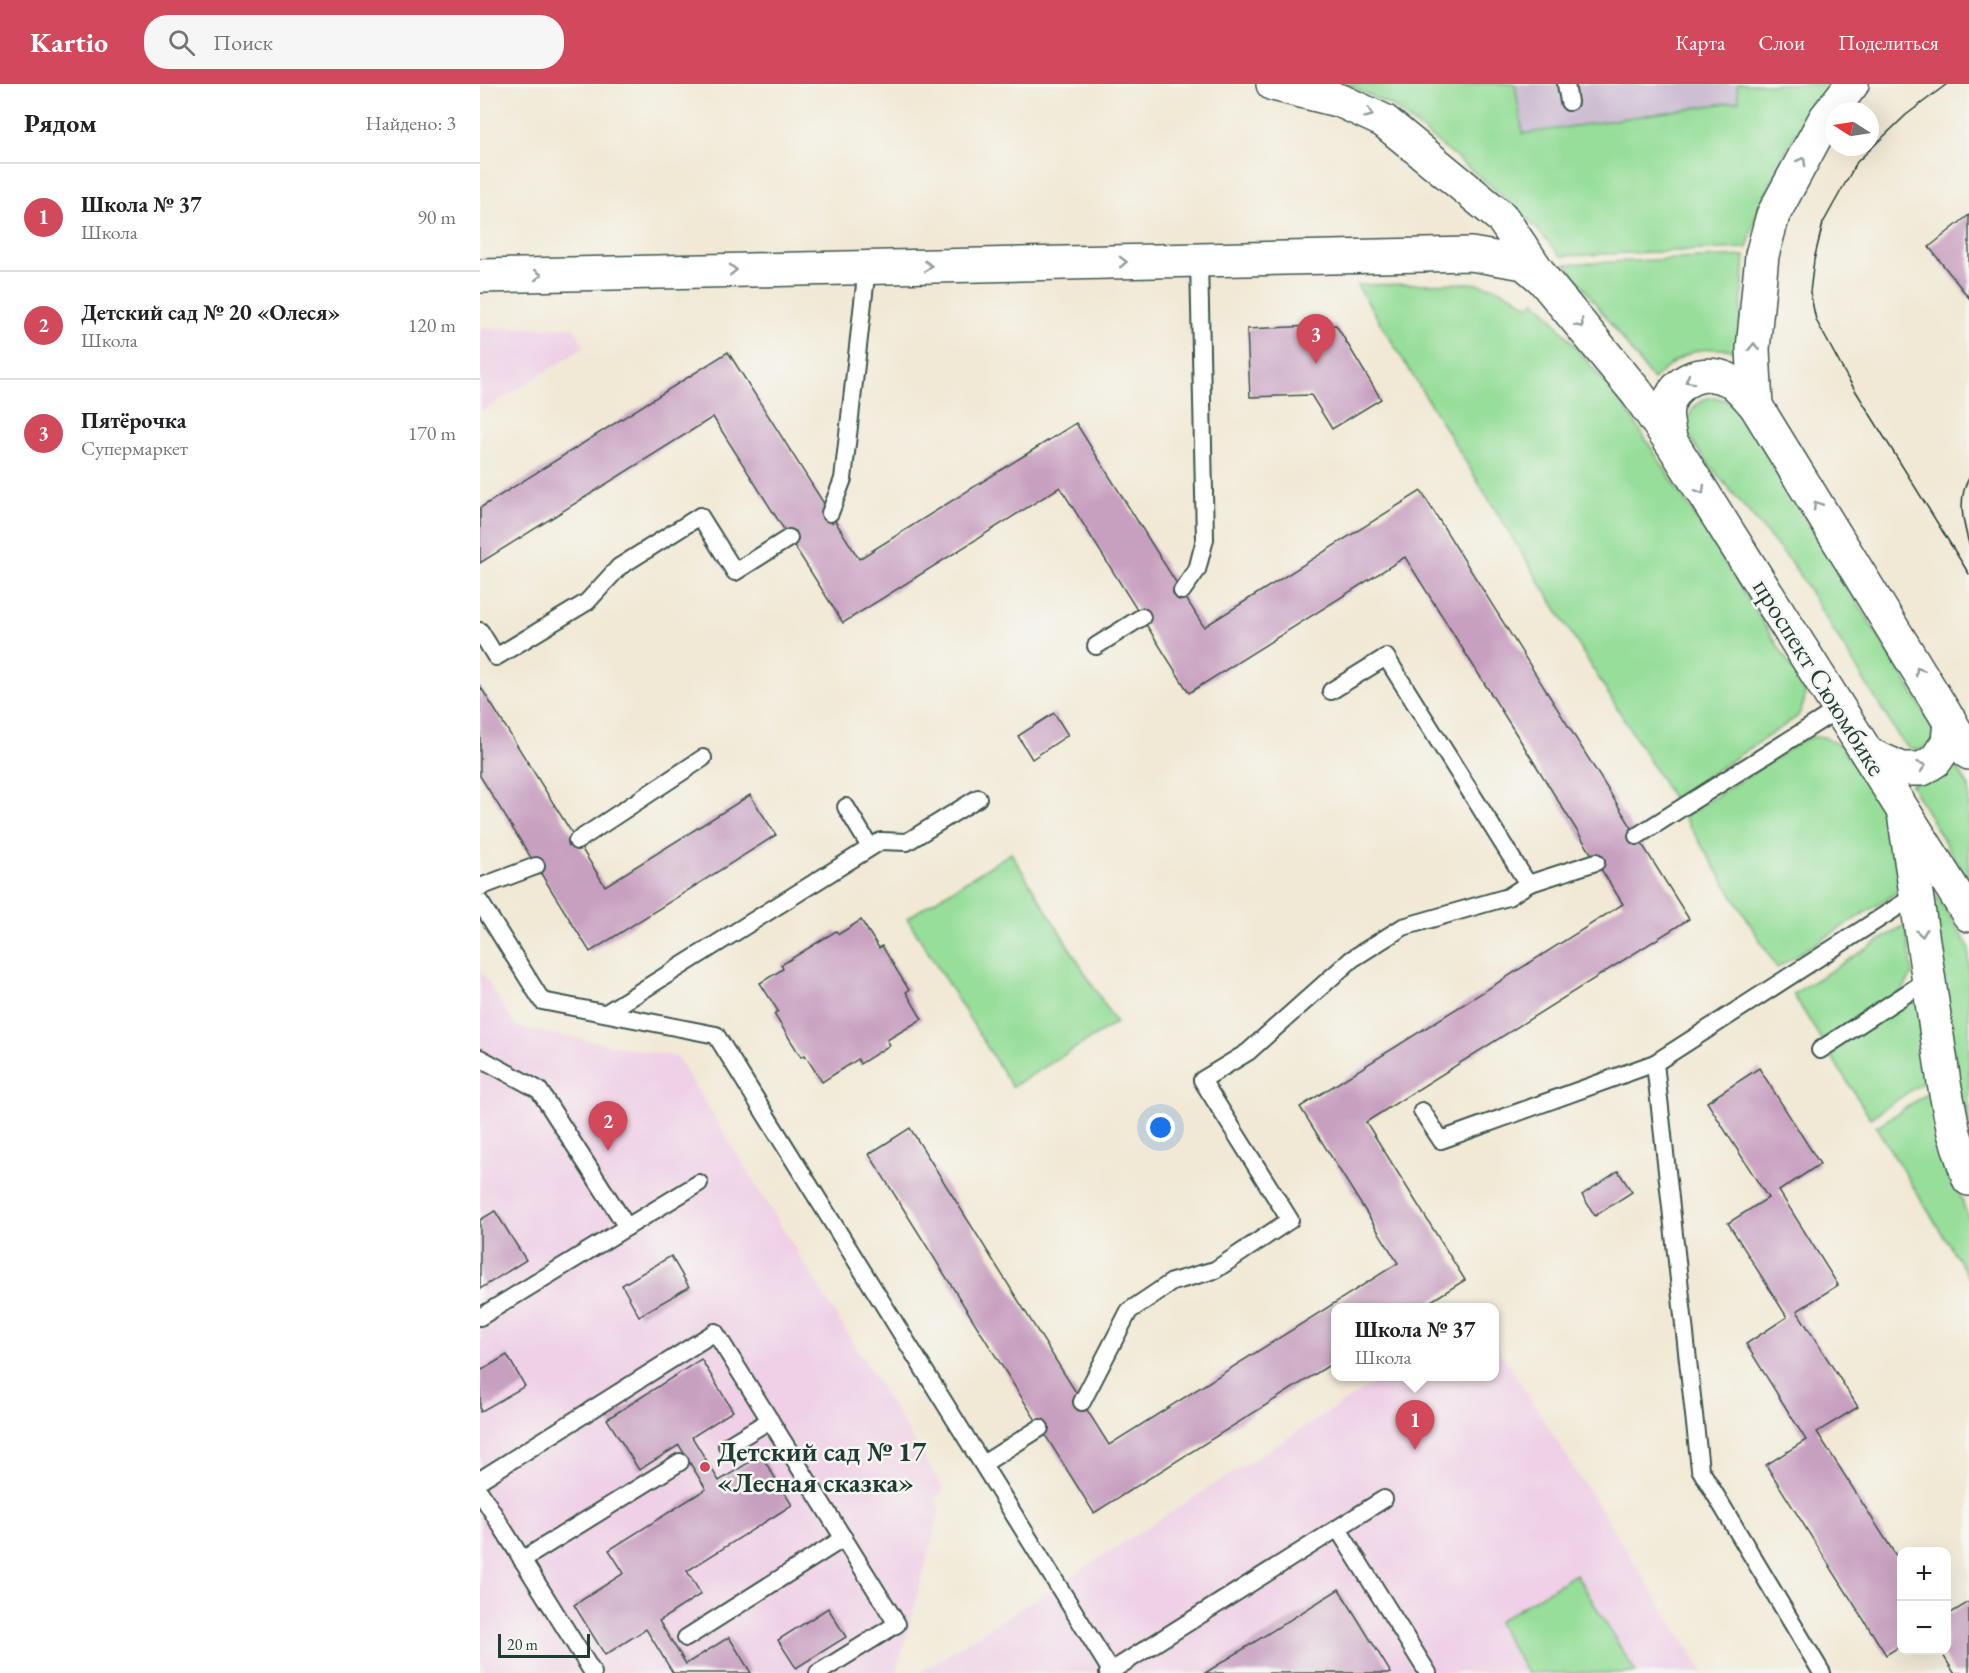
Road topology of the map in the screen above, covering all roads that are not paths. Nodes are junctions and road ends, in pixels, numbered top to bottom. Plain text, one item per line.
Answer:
1 (1273, 84) edge
2 (1566, 84) edge
3 (1852, 84) edge
4 (1569, 102) dead end
5 (1199, 260) junction
6 (867, 267) junction
7 (480, 276) edge
8 (1543, 279) junction
9 (1756, 406) junction
10 (1670, 440) junction
11 (830, 513) dead end
12 (789, 538) dead end
13 (1182, 591) dead end
14 (1142, 617) dead end
15 (480, 631) edge
16 (1096, 646) dead end
17 (1331, 691) dead end
18 (1840, 708) junction
19 (1950, 721) junction
20 (1969, 753) edge
21 (1868, 754) junction
22 (703, 758) dead end
23 (978, 798) dead end
24 (846, 807) dead end
25 (1905, 813) junction
26 (1637, 836) dead end
27 (577, 840) dead end
28 (870, 847) junction
29 (1596, 862) dead end
30 (536, 866) dead end
31 (1528, 884) junction
32 (480, 887) edge
33 (1916, 895) junction
34 (480, 902) edge
35 (1969, 915) edge
36 (1929, 979) junction
37 (606, 1013) junction
38 (1820, 1050) dead end
39 (480, 1058) edge
40 (1655, 1063) junction
41 (1422, 1111) dead end
42 (1969, 1179) edge
43 (699, 1183) dead end
44 (627, 1227) junction
45 (480, 1317) edge
46 (1082, 1402) dead end
47 (770, 1420) junction
48 (1041, 1428) dead end
49 (727, 1446) dead end
50 (680, 1462) dead end
51 (983, 1464) junction
52 (480, 1480) edge
53 (480, 1492) edge
54 (1384, 1499) dead end
55 (1338, 1528) junction
56 (844, 1539) junction
57 (522, 1560) junction
58 (686, 1638) dead end
59 (1109, 1672) edge
60 (593, 1673) edge
61 (818, 1673) edge
62 (1428, 1673) edge
63 (1822, 1673) edge

1 -> 8 main road
2 - 4 lane
9 -> 3 main road
6 -> 5 main road
5 - 8 main road
5 - 13 lane
7 -> 6 main road
6 - 11 lane
8 -> 10 main road, проспект Сююмбике
9 -> 10 main road
19 -> 9 main road
10 -> 18 main road, проспект Сююмбике
12 - 15 lane
14 - 16 lane
17 - 31 lane
18 - 21 main road, проспект Сююмбике
18 - 26 lane
19 - 20 main road
21 -> 19 main road
21 - 25 main road, проспект Сююмбике
22 - 27 lane
23 - 28 lane
24 - 28 lane
25 - 33 main road
25 - 35 main road, проспект Сююмбике
28 - 37 lane
29 - 31 lane
30 - 32 lane
31 - 46 lane
33 -> 36 main road
33 - 40 lane
34 - 37 lane
36 - 38 lane
36 - 42 main road
37 - 51 lane
39 - 44 lane
40 - 41 lane
40 - 63 lane
43 - 44 lane
44 - 45 lane
47 - 49 lane
47 - 52 lane
47 - 56 lane
48 - 51 lane
50 - 57 lane
51 - 59 lane
53 - 57 lane
54 - 55 lane
55 - 59 lane
55 - 62 lane
56 - 58 lane
56 - 61 lane
57 - 60 lane

